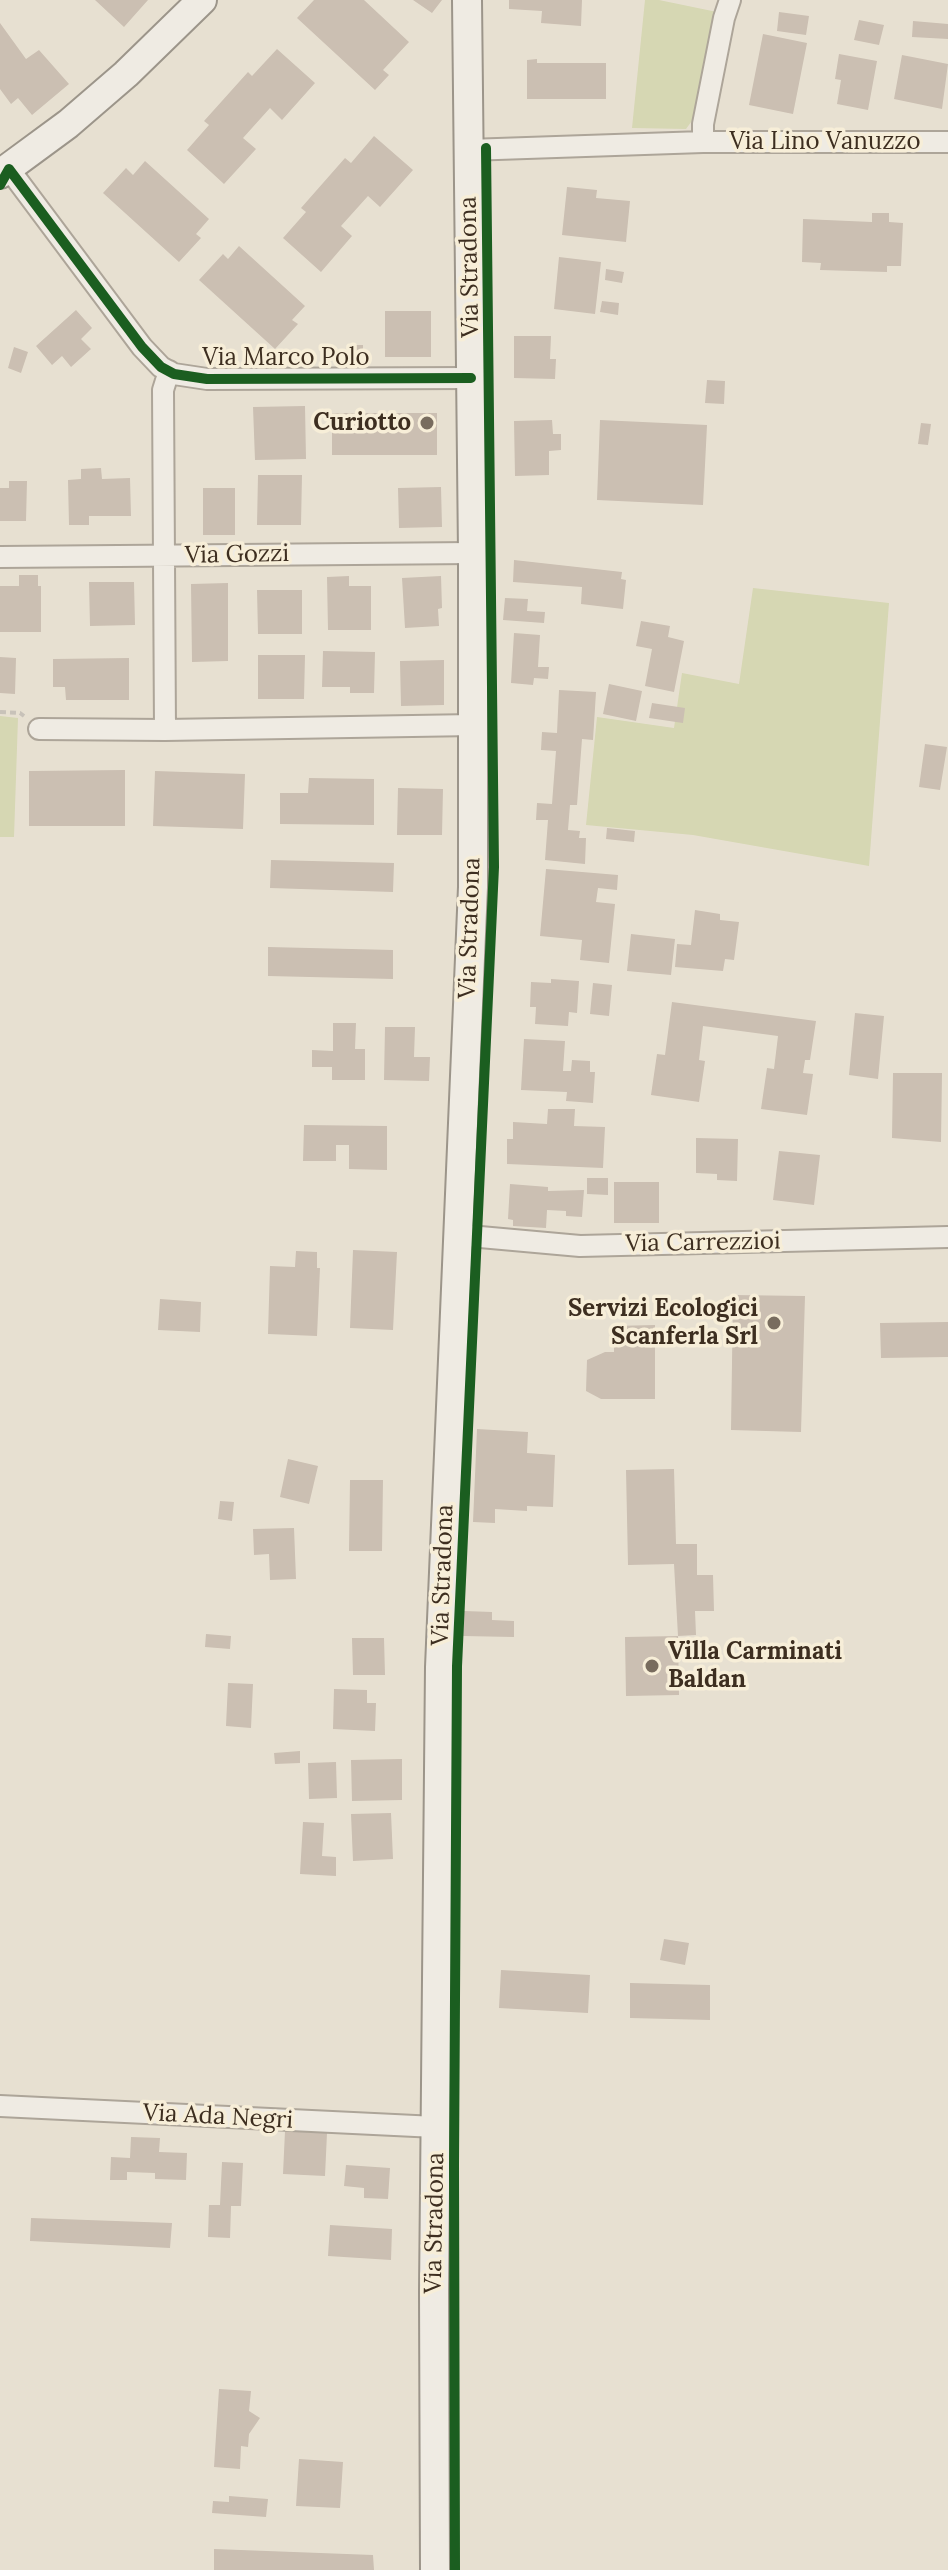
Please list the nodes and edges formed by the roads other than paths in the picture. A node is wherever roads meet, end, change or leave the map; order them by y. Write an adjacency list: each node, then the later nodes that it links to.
1 (202, 0): 7 (main road)
2 (467, 0): 6 (main road, Via Stradona)
3 (730, 0): 4 (street, Via Lino Vanuzzo)
4 (703, 142): 5 (street, Via Lino Vanuzzo); 6 (street, Via Lino Vanuzzo)
5 (948, 142)
6 (468, 150): 9 (main road, Via Stradona)
7 (3, 176): 8 (street, Via Marco Polo)
8 (169, 371): 9 (street, Via Marco Polo); 11 (street)
9 (471, 378): 10 (main road, Via Stradona)
10 (473, 553): 11 (street, Via Gozzi); 13 (main road, Via Stradona)
11 (166, 556): 12 (street, Via Gozzi); 15 (street)
12 (0, 557)
13 (474, 725): 15 (street); 16 (main road, Via Stradona)
14 (39, 729): 15 (street)
15 (165, 730)
16 (458, 1235): 17 (street, Via Carrezzioi); 19 (main road, Via Stradona)
17 (948, 1237)
18 (0, 2106): 19 (street, Via Ada Negri)
19 (436, 2127): 20 (main road, Via Stradona)
20 (435, 2570)

